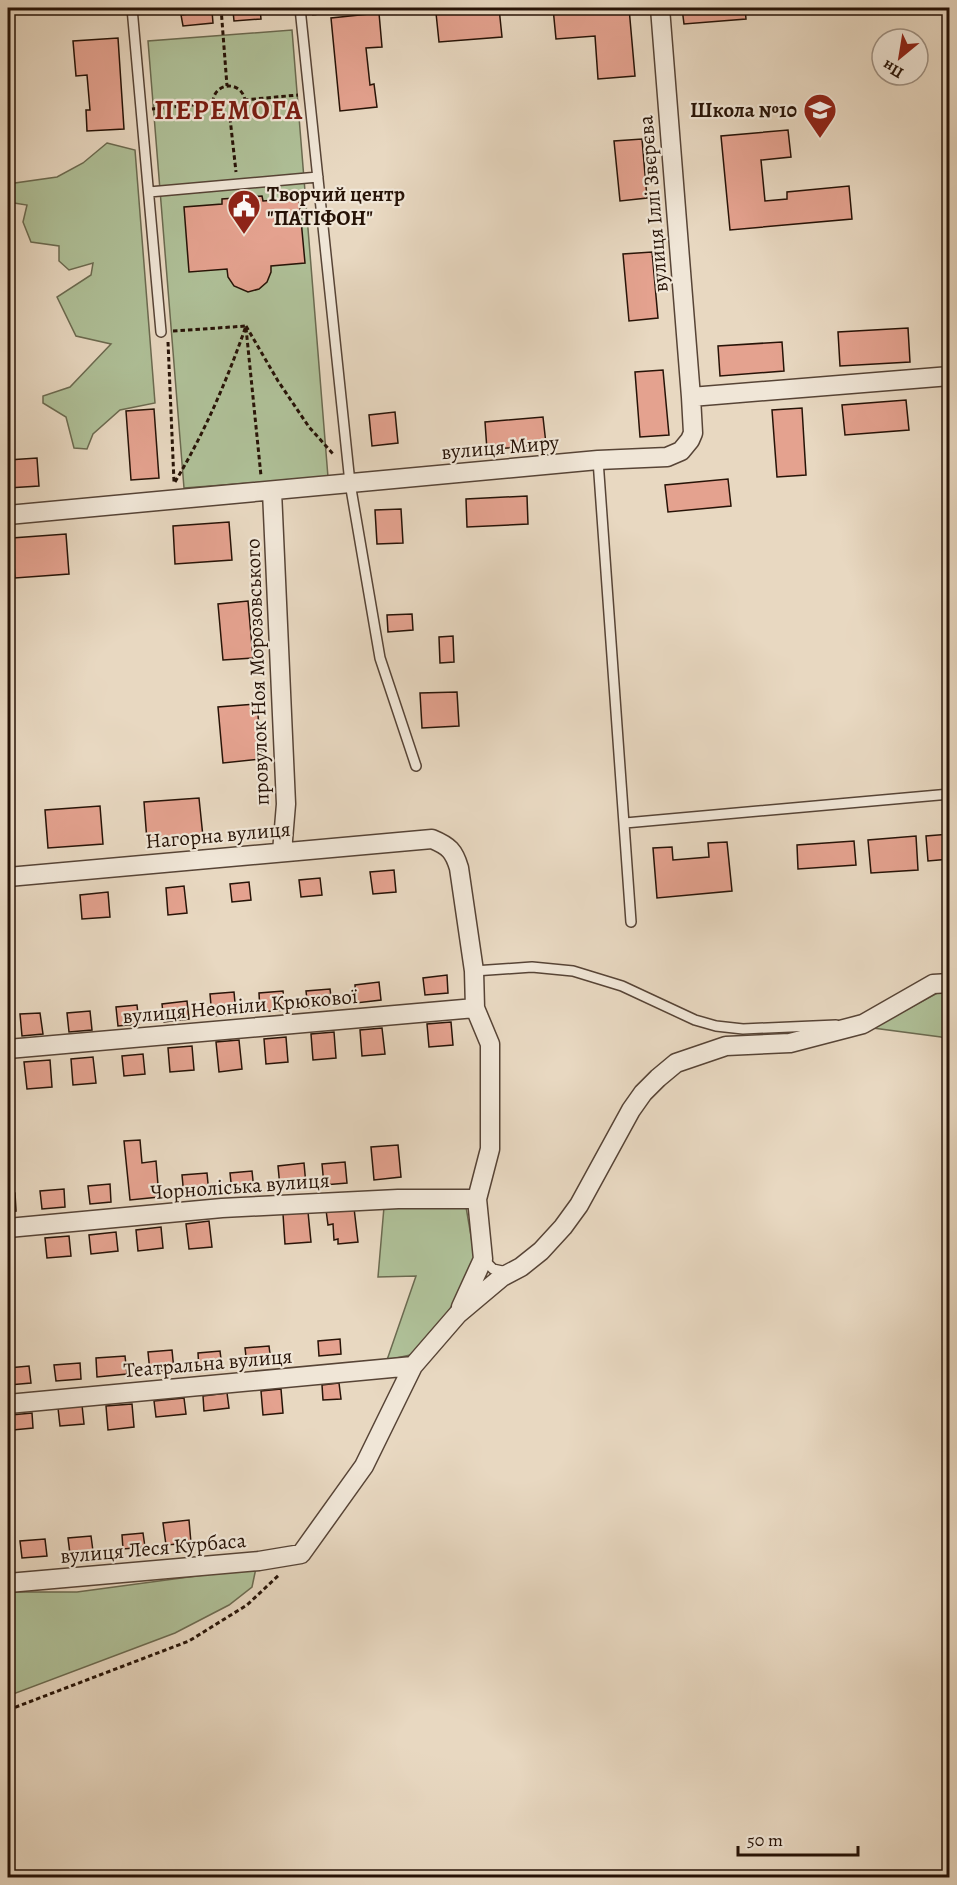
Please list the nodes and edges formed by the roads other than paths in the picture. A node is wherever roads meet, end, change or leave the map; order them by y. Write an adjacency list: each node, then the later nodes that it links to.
1 (132, 8): 5 (lane)
2 (660, 8): 8 (street, вулиця Іллі Звєрєва)
3 (300, 11): 4 (lane)
4 (318, 177): 5 (lane); 10 (lane)
5 (148, 192): 6 (lane)
6 (161, 332)
7 (950, 376): 8 (street)
8 (691, 398): 9 (street, вулиця Миру)
9 (598, 460): 10 (street, вулиця Миру); 15 (lane)
10 (350, 478): 11 (street, вулиця Миру); 13 (lane)
11 (268, 491): 12 (street, вулиця Миру); 16 (street, провулок Ноя Морозовського)
12 (8, 515)
13 (416, 766)
14 (950, 794): 15 (lane)
15 (625, 823): 18 (lane)
16 (282, 852): 17 (street, Нагорна вулиця); 19 (street, Нагорна вулиця)
17 (8, 877)
18 (631, 922)
19 (474, 971): 21 (street); 22 (lane)
20 (950, 983): 22 (street)
21 (475, 1008): 23 (street, вулиця Неоніли Крюкової); 24 (street)
22 (863, 1024): 27 (street)
23 (8, 1049)
24 (477, 1199): 25 (street, Чорноліська вулиця); 26 (street)
25 (8, 1228)
26 (483, 1259): 27 (lane); 28 (street)
27 (512, 1271): 28 (street)
28 (458, 1314): 29 (street)
29 (413, 1366): 30 (street, Театральна вулиця); 31 (street, вулиця Леся Курбаса)
30 (8, 1404)
31 (8, 1583)

